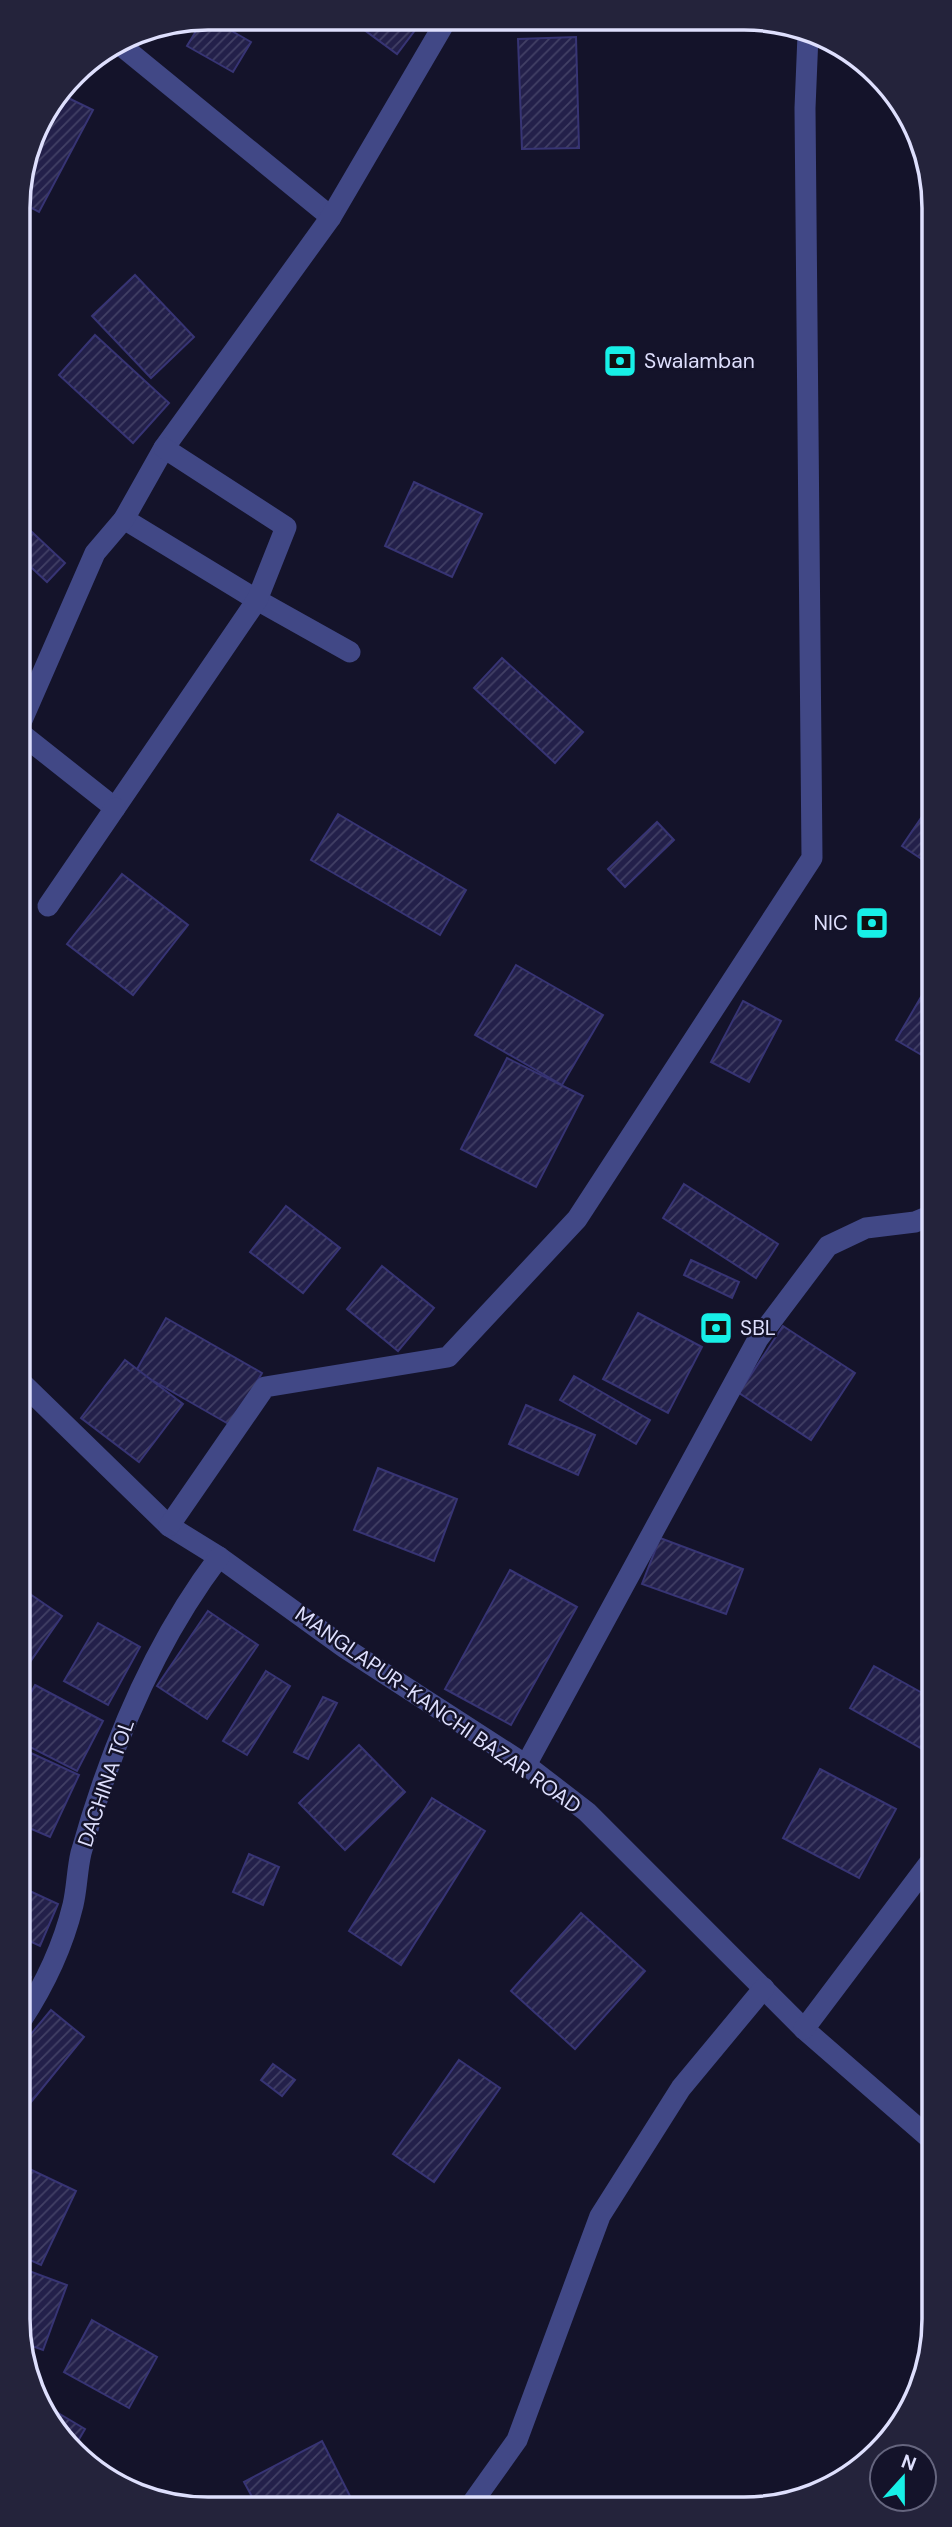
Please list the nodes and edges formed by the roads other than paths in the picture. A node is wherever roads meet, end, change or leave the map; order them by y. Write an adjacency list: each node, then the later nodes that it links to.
1 (441, 30): 4 (street)
2 (808, 42): 15 (street)
3 (127, 50): 4 (street)
4 (331, 217): 5 (street)
5 (164, 447): 6 (street); 7 (street)
6 (124, 519): 7 (street); 9 (street)
7 (257, 600): 8 (street); 11 (street)
8 (350, 652)
9 (30, 702)
10 (30, 741): 11 (street)
11 (115, 808): 12 (street)
12 (48, 906)
13 (922, 1219): 17 (street)
14 (30, 1391): 15 (street, MANGLAPUR-KANCHI BAZAR ROAD)
15 (169, 1526): 16 (street, MANGLAPUR-KANCHI BAZAR ROAD)
16 (219, 1557): 17 (street, MANGLAPUR-KANCHI BAZAR ROAD); 20 (street, DACHINA TOL)
17 (526, 1765): 19 (street, MANGLAPUR-KANCHI BAZAR ROAD)
18 (922, 1873): 21 (street)
19 (764, 1988): 21 (street, MANGLAPUR-KANCHI BAZAR ROAD); 23 (street)
20 (30, 2004)
21 (804, 2029): 22 (street, MANGLAPUR-KANCHI BAZAR ROAD)
22 (922, 2132)
23 (476, 2497)

